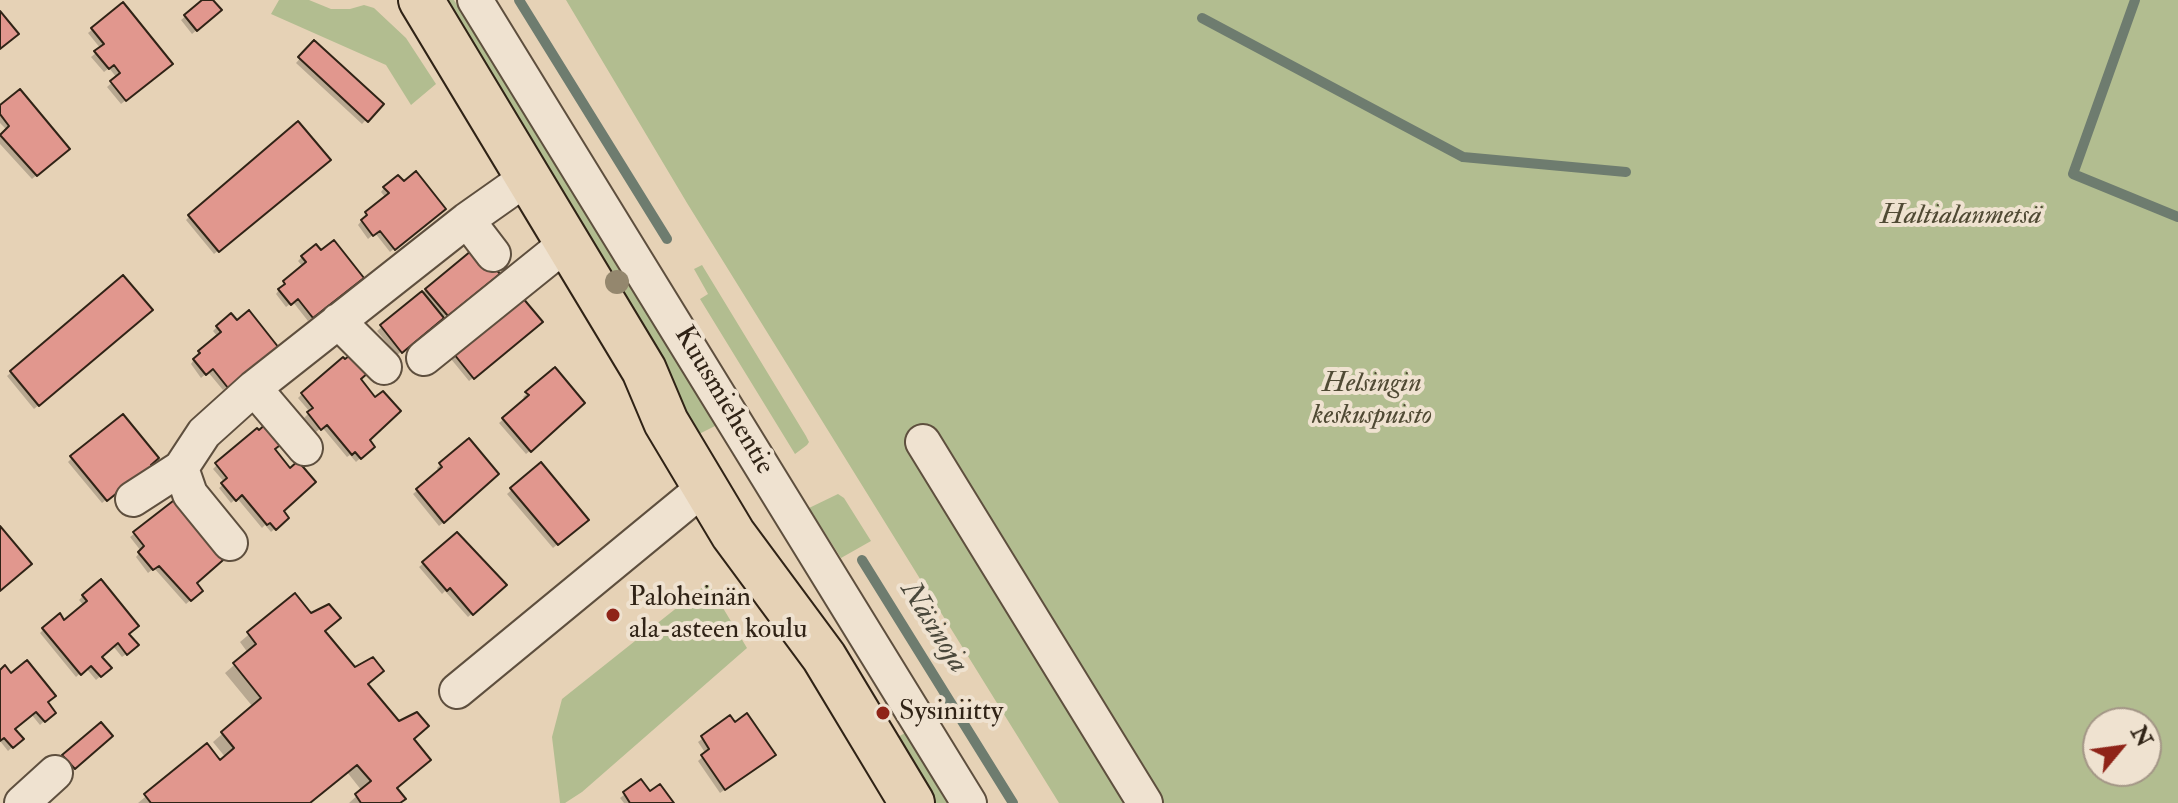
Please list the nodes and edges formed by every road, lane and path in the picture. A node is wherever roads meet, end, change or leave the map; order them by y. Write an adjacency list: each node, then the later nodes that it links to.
1 (421, 0): 3 (main road, Kuusmiehentie)
2 (475, 0): 21 (lane, Kuusmiehentie)
3 (528, 177): 4 (lane); 5 (main road, Kuusmiehentie)
4 (467, 220): 6 (lane); 7 (lane)
5 (568, 242): 8 (lane); 14 (main road, Kuusmiehentie)
6 (493, 254)
7 (338, 321): 9 (lane); 10 (lane)
8 (424, 358)
9 (384, 367)
10 (254, 388): 12 (lane); 13 (lane)
11 (923, 442): 22 (lane)
12 (305, 448)
13 (181, 468): 15 (lane); 16 (lane)
14 (706, 486): 17 (lane); 20 (main road, Kuusmiehentie)
15 (133, 499)
16 (230, 543)
17 (457, 691)
18 (55, 773): 19 (lane)
19 (22, 803)
20 (912, 803)
21 (969, 803)
22 (1145, 803)

